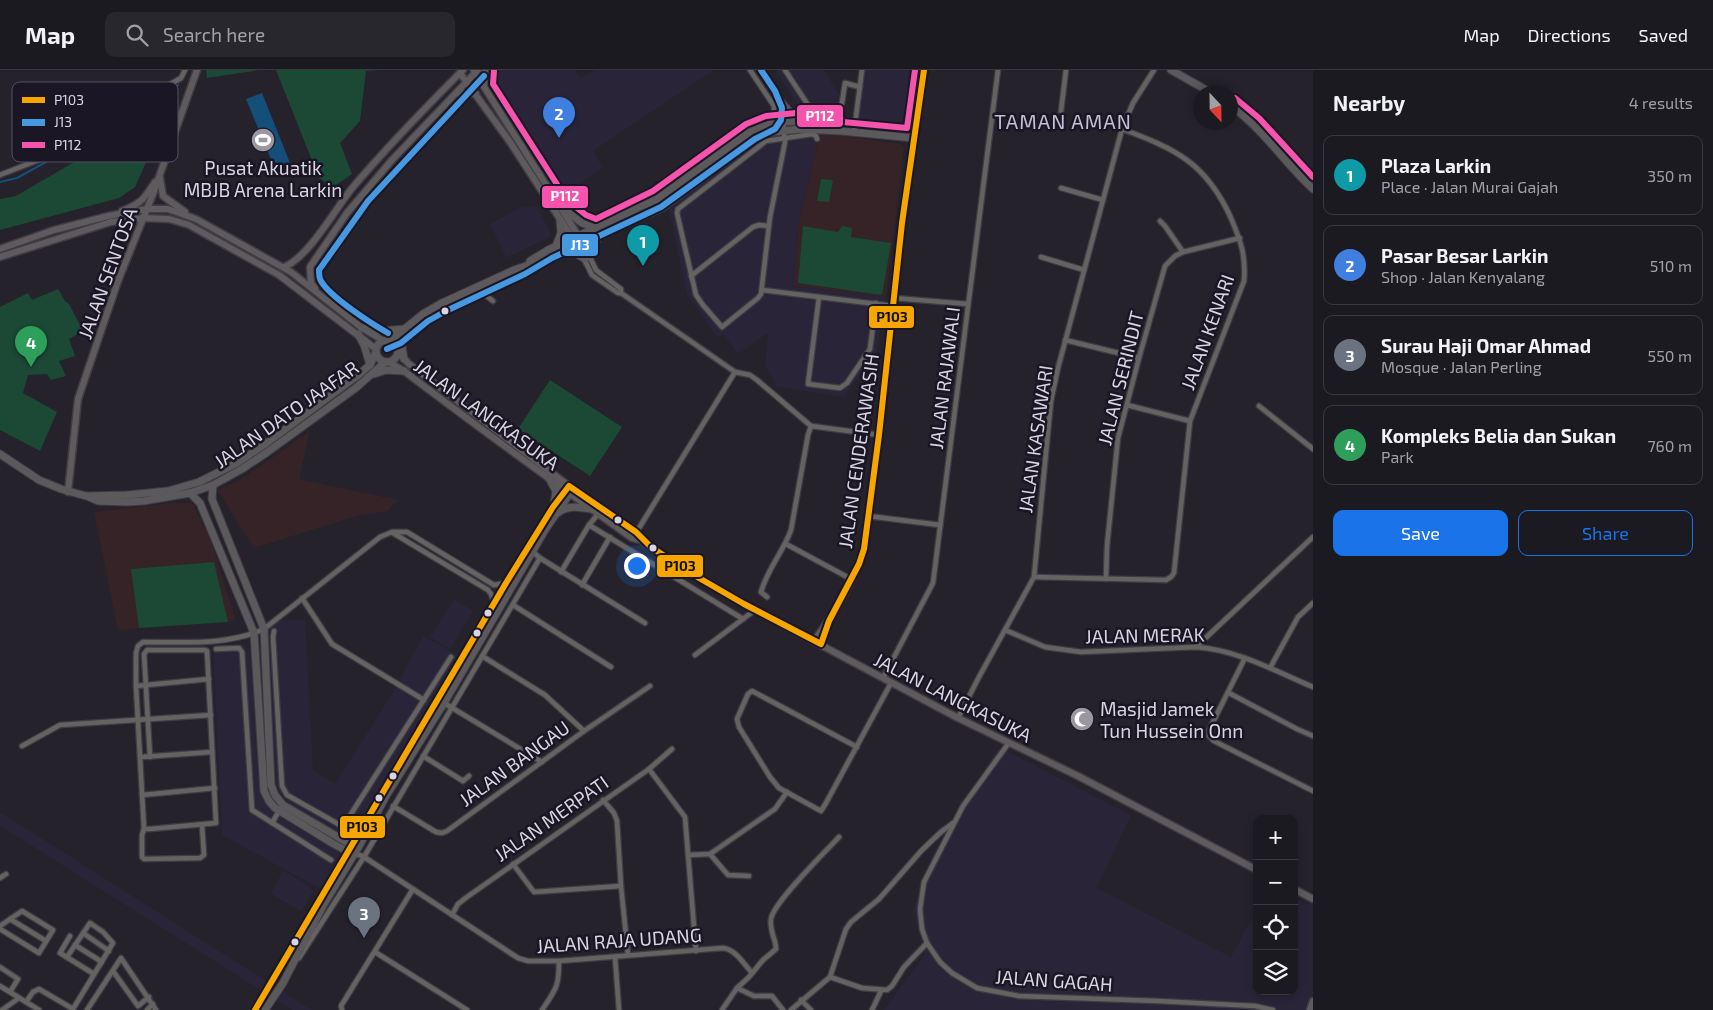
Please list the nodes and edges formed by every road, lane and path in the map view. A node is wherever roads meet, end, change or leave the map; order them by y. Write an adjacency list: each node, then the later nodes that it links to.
1 (185, 70): 17 (street)
2 (197, 70): 29 (main road, JALAN SENTOSA)
3 (485, 70): 20 (main road)
4 (750, 70): 30 (street)
5 (763, 70): 24 (street)
6 (785, 70): 21 (street)
7 (862, 70): 21 (street)
8 (924, 70): 35 (main road, JALAN CENDERAWASIH)
9 (998, 70): 78 (street, JALAN RAJAWALI)
10 (1066, 70): 27 (street)
11 (1154, 70): 32 (street, JALAN KASAWARI)
12 (1171, 70): 18 (main road)
13 (1180, 70): 19 (main road)
14 (475, 71): 16 (main road); 20 (main road)
15 (462, 72): 16 (main road); 68 (main road)
16 (467, 81): 22 (main road); 23 (main road)
17 (174, 82)
18 (1198, 85)
19 (1206, 85)
20 (484, 86): 46 (main road)
21 (860, 87): 34 (street)
22 (476, 94): 23 (main road); 52 (main road)
23 (453, 96): 73 (main road)
24 (781, 102): 28 (main road); 31 (street)
25 (1238, 106): 41 (main road)
26 (1238, 110): 43 (main road)
27 (1060, 111)
28 (805, 121): 31 (main road); 33 (main road)
29 (178, 123)
30 (768, 124): 31 (main road); 55 (main road)
31 (784, 130): 33 (main road); 36 (street); 44 (main road); 48 (street); 54 (street)
32 (1122, 130): 45 (street, JALAN KASAWARI); 58 (street, JALAN KENARI)
33 (841, 131): 34 (main road)
34 (854, 132): 35 (main road)
35 (914, 138): 75 (main road, JALAN CENDERAWASIH)
36 (817, 139)
37 (33, 162): 40 (street)
38 (164, 162): 39 (main road, JALAN SENTOSA)
39 (160, 174): 47 (main road, JALAN SENTOSA); 49 (main road); 50 (main road)
40 (0, 175)
41 (1313, 184)
42 (1061, 188): 45 (street)
43 (1313, 189)
44 (673, 200): 48 (street); 56 (main road)
45 (1103, 200): 69 (street, JALAN KASAWARI)
46 (560, 206): 55 (main road); 57 (main road)
47 (147, 209): 49 (main road); 50 (main road); 51 (main road, JALAN SENTOSA)
48 (678, 209): 70 (street)
49 (108, 216): 61 (main road)
50 (190, 216): 68 (main road)
51 (143, 218): 64 (main road); 81 (main road); 103 (main road, JALAN SENTOSA)
52 (560, 220): 57 (main road); 60 (main road)
53 (1160, 221): 63 (street)
54 (768, 226): 70 (street); 72 (street)
55 (596, 228): 57 (main road)
56 (598, 236): 59 (main road); 66 (main road)
57 (576, 237): 59 (main road); 60 (main road)
58 (1240, 238): 63 (street, JALAN SERINDIT); 95 (street, JALAN KENARI)
59 (580, 244): 62 (main road); 66 (street)
60 (556, 246): 67 (main road)
61 (0, 249)
62 (567, 249): 66 (main road); 67 (main road)
63 (1183, 252): 86 (street, JALAN SERINDIT)
64 (0, 257)
65 (1041, 257): 69 (street)
66 (587, 258): 91 (street)
67 (521, 266): 71 (main road)
68 (284, 267): 73 (main road)
69 (1084, 270): 82 (street, JALAN KASAWARI)
70 (691, 276): 72 (street)
71 (478, 286): 76 (street); 80 (main road)
72 (762, 290): 74 (street)
73 (322, 296): 81 (main road)
74 (819, 297): 77 (street); 77 (street)
75 (894, 298): 78 (street); 79 (main road, JALAN CENDERAWASIH)
76 (493, 301)
77 (876, 304): 79 (street)
78 (968, 304): 112 (street, JALAN RAJAWALI)
79 (893, 306): 97 (main road, JALAN CENDERAWASIH)
80 (406, 330): 81 (main road); 83 (main road); 85 (main road); 87 (main road)
81 (360, 331): 83 (main road); 84 (main road); 89 (main road)
82 (1065, 340): 86 (street); 121 (street, JALAN KASAWARI)
83 (386, 341): 84 (main road); 85 (main road)
84 (376, 351): 88 (main road); 89 (main road, JALAN DATO JAAFAR)
85 (398, 351): 87 (main road, JALAN LANGKASUKA); 88 (main road)
86 (1139, 358): 93 (street, JALAN SERINDIT)
87 (404, 359): 102 (main road, JALAN LANGKASUKA)
88 (387, 362): 90 (main road, JALAN LANGKASUKA); 92 (main road, JALAN DATO JAAFAR)
89 (370, 364): 105 (main road, JALAN DATO JAAFAR)
90 (404, 371): 92 (main road); 100 (main road, JALAN LANGKASUKA)
91 (735, 372): 96 (street); 114 (street)
92 (369, 377): 101 (main road, JALAN DATO JAAFAR)
93 (1127, 404): 95 (street); 123 (street, JALAN SERINDIT)
94 (1259, 406): 98 (street)
95 (1190, 421): 123 (street, JALAN KENARI)
96 (811, 426): 97 (street); 117 (street)
97 (879, 435): 109 (main road, JALAN CENDERAWASIH)
98 (1313, 448)
99 (0, 454): 103 (main road, JALAN DATO JAAFAR)
100 (549, 478): 102 (main road, JALAN LANGKASUKA); 106 (main road)
101 (213, 485): 104 (main road, JALAN DATO JAAFAR); 135 (main road)
102 (570, 490): 106 (main road); 107 (main road, JALAN LANGKASUKA); 110 (main road); 114 (main road, JALAN LANGKASUKA)
103 (68, 492): 105 (main road, JALAN DATO JAAFAR)
104 (190, 493): 105 (main road, JALAN DATO JAAFAR); 138 (main road)
105 (86, 496)
106 (553, 507): 124 (main road)
107 (591, 509): 108 (main road, JALAN LANGKASUKA); 110 (main road)
108 (598, 514): 111 (street); 114 (main road, JALAN LANGKASUKA)
109 (868, 516): 112 (street); 122 (main road, JALAN CENDERAWASIH)
110 (554, 517): 118 (main road)
111 (589, 525): 115 (street); 120 (street)
112 (940, 526): 152 (street, JALAN RAJAWALI)
113 (392, 532): 124 (street); 127 (street); 128 (street)
114 (634, 535): 131 (main road, JALAN LANGKASUKA)
115 (610, 537): 125 (street); 132 (street)
116 (1313, 537): 139 (street)
117 (786, 544): 122 (street); 126 (street)
118 (532, 552): 119 (street); 145 (main road)
119 (540, 558): 120 (street); 130 (street)
120 (561, 572): 125 (street)
121 (1034, 577): 123 (street); 136 (street, JALAN KASAWARI)
122 (851, 579): 133 (main road, JALAN CENDERAWASIH)
123 (1106, 579)
124 (506, 582): 128 (main road)
125 (582, 585): 134 (street)
126 (767, 597)
127 (302, 598): 135 (street); 160 (street)
128 (495, 603): 145 (main road)
129 (1313, 603): 151 (street)
130 (513, 605): 147 (street); 150 (street)
131 (755, 610): 132 (street); 140 (main road, JALAN LANGKASUKA)
132 (743, 620): 146 (street)
133 (829, 620): 140 (main road, JALAN CENDERAWASIH); 141 (main road, JALAN CENDERAWASIH)
134 (645, 623)
135 (264, 629): 138 (street); 161 (main road)
136 (1005, 630): 142 (street, JALAN MERAK); 168 (street, JALAN KASAWARI)
137 (274, 631): 162 (street)
138 (254, 633): 156 (street); 166 (main road)
139 (1206, 638): 142 (street); 143 (street)
140 (814, 641): 141 (main road, JALAN LANGKASUKA)
141 (821, 644): 152 (main road, JALAN LANGKASUKA)
142 (1196, 647): 143 (street, JALAN MERAK)
143 (1208, 648): 149 (street, JALAN MERAK)
144 (216, 649): 165 (street)
145 (470, 651): 163 (main road); 197 (main road)
146 (695, 655)
147 (482, 656): 164 (street); 171 (street)
148 (451, 657): 160 (street)
149 (1244, 658): 151 (street, JALAN MERAK); 159 (street)
150 (611, 667)
151 (1270, 668): 158 (street, JALAN MERAK)
152 (882, 678): 154 (main road, JALAN LANGKASUKA)
153 (209, 679): 155 (street); 155 (street); 167 (street)
154 (891, 683): 168 (main road, JALAN LANGKASUKA); 175 (street)
155 (145, 685): 156 (street); 169 (street)
156 (136, 686): 170 (street)
157 (650, 686): 171 (street, JALAN BANGAU)
158 (1313, 687)
159 (1229, 693): 172 (street); 185 (street)
160 (424, 700): 188 (street)
161 (267, 703): 162 (street); 191 (main road)
162 (278, 703): 188 (street)
163 (444, 703): 164 (street); 197 (main road)
164 (452, 706): 178 (street); 181 (street)
165 (246, 707): 166 (street); 192 (street)
166 (259, 707): 191 (main road)
167 (211, 715): 169 (street); 177 (street)
168 (958, 718): 173 (main road, JALAN LANGKASUKA)
169 (148, 720): 170 (street); 179 (street)
170 (138, 721): 174 (street); 180 (street)
171 (584, 731): 181 (street, JALAN BANGAU)
172 (1313, 736)
173 (1008, 744): 193 (street, JALAN GAGAH); 202 (main road, JALAN LANGKASUKA)
174 (22, 746)
175 (856, 747): 186 (street); 186 (street)
176 (672, 749): 182 (street, JALAN MERPATI)
177 (212, 752): 179 (street); 184 (street)
178 (423, 756): 183 (street); 190 (street)
179 (150, 757): 180 (street)
180 (141, 758): 187 (street)
181 (542, 762): 190 (street, JALAN BANGAU)
182 (649, 769): 189 (street, JALAN MERPATI); 199 (street)
183 (469, 776)
184 (215, 788): 187 (street); 194 (street)
185 (1313, 791)
186 (787, 792): 198 (street)
187 (142, 795): 195 (street)
188 (291, 797): 191 (street)
189 (603, 800): 201 (street, JALAN MERPATI); 206 (street)
190 (393, 806): 197 (street)
191 (283, 808): 192 (street); 197 (main road)
192 (272, 823): 200 (street)
193 (954, 823): 216 (street, JALAN GAGAH); 230 (street)
194 (202, 825): 195 (street); 195 (street)
195 (144, 828)
196 (839, 837): 228 (street)
197 (356, 852): 207 (street, JALAN RAJA UDANG); 247 (main road); 248 (main road)
198 (710, 854): 199 (street); 204 (street)
199 (688, 855): 219 (street)
200 (331, 860)
201 (512, 864): 206 (street); 210 (street, JALAN MERPATI)
202 (1253, 868)
203 (6, 874): 205 (street)
204 (749, 876)
205 (0, 878)
206 (621, 886): 221 (street)
207 (413, 889): 210 (street, JALAN RAJA UDANG); 220 (street)
208 (1298, 891): 209 (main road)
209 (1313, 899)
210 (452, 915): 224 (street, JALAN RAJA UDANG)
211 (10, 919): 212 (street); 215 (street); 215 (street)
212 (0, 928): 215 (street)
213 (83, 934): 217 (street); 218 (street); 218 (street)
214 (70, 936): 223 (street)
215 (46, 941)
216 (927, 943): 233 (street); 257 (street, JALAN GAGAH)
217 (76, 945): 223 (street); 225 (street)
218 (109, 951): 225 (street)
219 (696, 951): 221 (street, JALAN RAJA UDANG); 228 (street, JALAN RAJA UDANG)
220 (375, 952): 241 (street); 249 (street)
221 (628, 955): 222 (street, JALAN RAJA UDANG)
222 (615, 956): 224 (street, JALAN RAJA UDANG); 251 (street)
223 (68, 958): 229 (street)
224 (559, 961): 250 (street)
225 (102, 962): 229 (street)
226 (0, 967): 234 (street)
227 (113, 971): 236 (street); 236 (street); 244 (street)
228 (752, 973): 232 (street)
229 (94, 974): 239 (street)
230 (830, 977): 233 (street); 237 (street)
231 (0, 986): 234 (street)
232 (737, 988): 252 (street); 253 (street)
233 (881, 991): 256 (street)
234 (10, 992): 235 (street)
235 (19, 998): 239 (street); 242 (street)
236 (149, 998): 240 (street)
237 (801, 1000): 254 (street); 255 (street)
238 (1313, 1001): 258 (main road)
239 (26, 1002): 243 (street)
240 (153, 1004): 245 (street); 246 (street)
241 (342, 1008)
242 (2, 1010)
243 (39, 1010)
244 (87, 1010)
245 (148, 1010)
246 (156, 1010)
247 (255, 1010)
248 (265, 1010)
249 (467, 1010)
250 (542, 1010)
251 (620, 1010)
252 (722, 1010)
253 (783, 1010)
254 (791, 1010)
255 (811, 1010)
256 (872, 1010)
257 (1273, 1010)
258 (1310, 1010)

